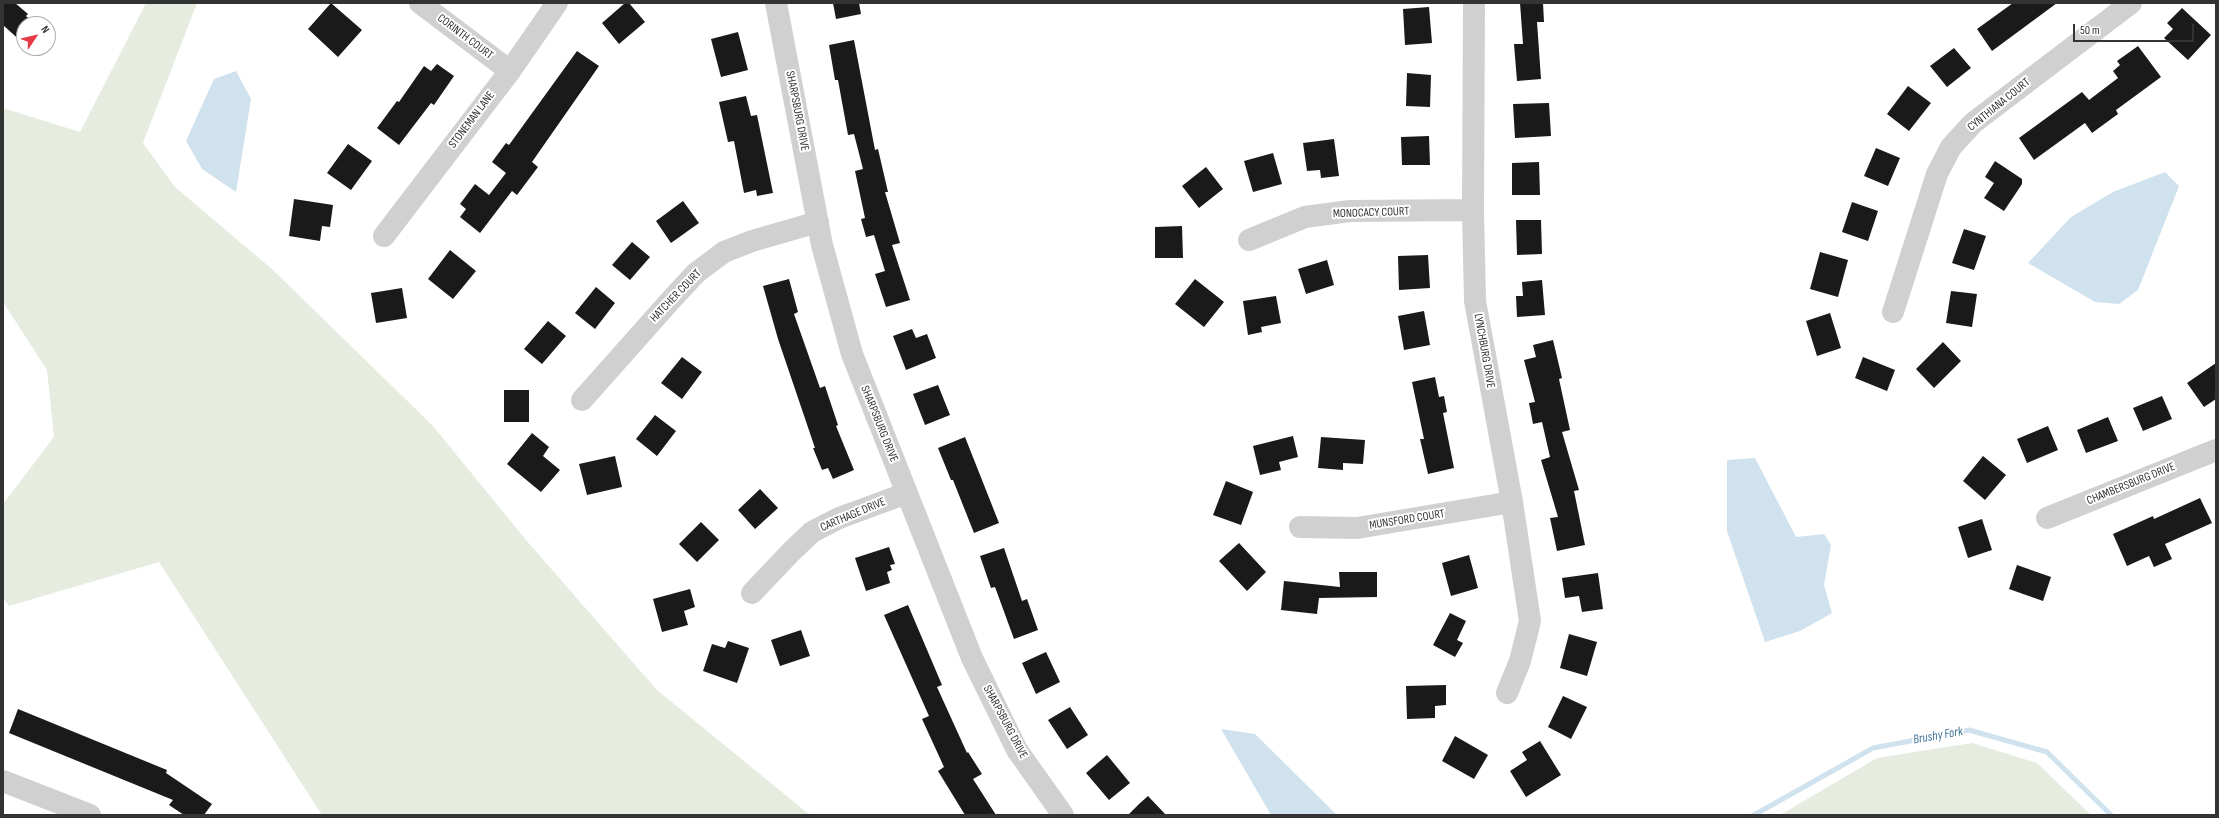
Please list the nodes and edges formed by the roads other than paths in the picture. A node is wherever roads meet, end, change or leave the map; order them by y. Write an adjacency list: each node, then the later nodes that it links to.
1 (420, 3): 6 (street, CORINTH COURT)
2 (557, 3): 6 (street, STONEMAN LANE)
3 (776, 3): 8 (street, SHARPSBURG DRIVE)
4 (1474, 3): 7 (street, LYNCHBURG DRIVE)
5 (2131, 3): 11 (street, CYNTHIANA COURT)
6 (510, 71): 9 (street, STONEMAN LANE)
7 (1472, 210): 10 (street, MONOCACY COURT); 15 (street, LYNCHBURG DRIVE)
8 (818, 222): 12 (street, HATCHER COURT); 14 (street, SHARPSBURG DRIVE)
9 (384, 236)
10 (1249, 240)
11 (1893, 312)
12 (582, 400)
13 (2216, 450): 16 (street, CHAMBERSBURG DRIVE)
14 (907, 493): 18 (street, CARTHAGE DRIVE); 22 (street, SHARPSBURG DRIVE)
15 (1512, 502): 17 (street, MUNSFORD COURT); 19 (street, LYNCHBURG DRIVE)
16 (2047, 518)
17 (1300, 527)
18 (752, 593)
19 (1507, 693)
20 (3, 781): 21 (street)
21 (90, 815)
22 (1063, 815)

